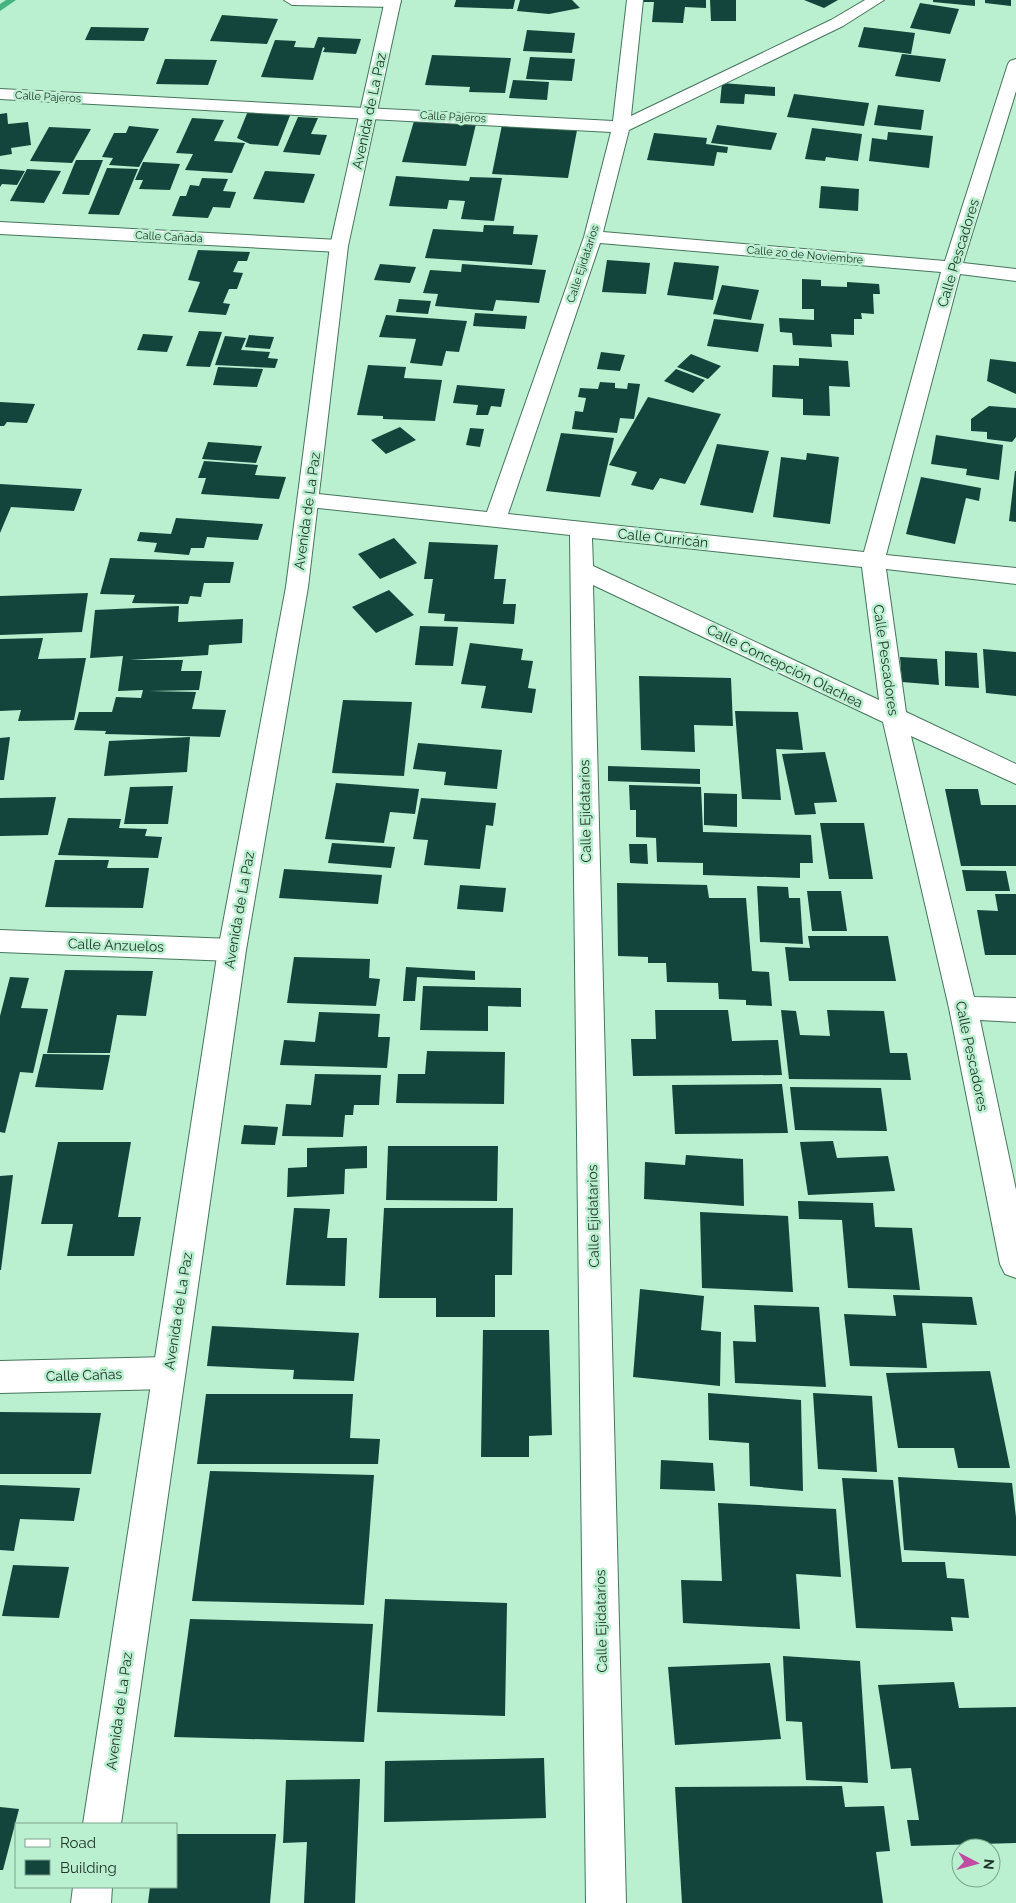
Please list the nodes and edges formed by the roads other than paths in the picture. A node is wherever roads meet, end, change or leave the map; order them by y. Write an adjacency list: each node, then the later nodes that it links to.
1 (292, 0): 4 (street)
2 (635, 0): 8 (street, Calle Ejidatarios)
3 (876, 0): 8 (street, Calle Pajeros)
4 (393, 1): 7 (street, Avenida de La Paz)
5 (1016, 64): 12 (street, Calle Pescadores)
6 (0, 94): 7 (street, Calle Pajeros)
7 (370, 112): 8 (street, Calle Pajeros); 11 (street, Avenida de La Paz)
8 (621, 128): 10 (street, Calle Ejidatarios)
9 (0, 228): 11 (street, Calle Cañada)
10 (593, 238): 12 (street, Calle 20 de Noviembre); 15 (street, Calle Ejidatarios)
11 (339, 246): 14 (street, Avenida de La Paz)
12 (952, 267): 13 (street, Calle 20 de Noviembre); 17 (street, Calle Pescadores)
13 (1016, 275)
14 (309, 500): 15 (street, Calle Curricán); 23 (street, Avenida de La Paz)
15 (495, 520): 16 (street, Calle Curricán)
16 (581, 529): 17 (street, Calle Curricán); 18 (street, Calle Ejidatarios)
17 (873, 560): 19 (street, Calle Curricán); 20 (street, Calle Pescadores)
18 (582, 570): 20 (street, Calle Concepción Olachea); 32 (street, Calle Ejidatarios)
19 (1016, 576)
20 (894, 718): 21 (street, Calle Concepción Olachea); 24 (street, Calle Pescadores)
21 (1016, 776)
22 (0, 941): 23 (street, Calle Anzuelos)
23 (232, 950): 27 (street, Avenida de La Paz)
24 (963, 1008): 25 (street); 26 (street, Calle Pescadores)
25 (1016, 1010)
26 (1016, 1264)
27 (168, 1372): 28 (street, Calle Cañas); 29 (street, Avenida de La Paz)
28 (0, 1377)
29 (102, 1823)
30 (93, 1888): 31 (street)
31 (91, 1903)
32 (606, 1903)

